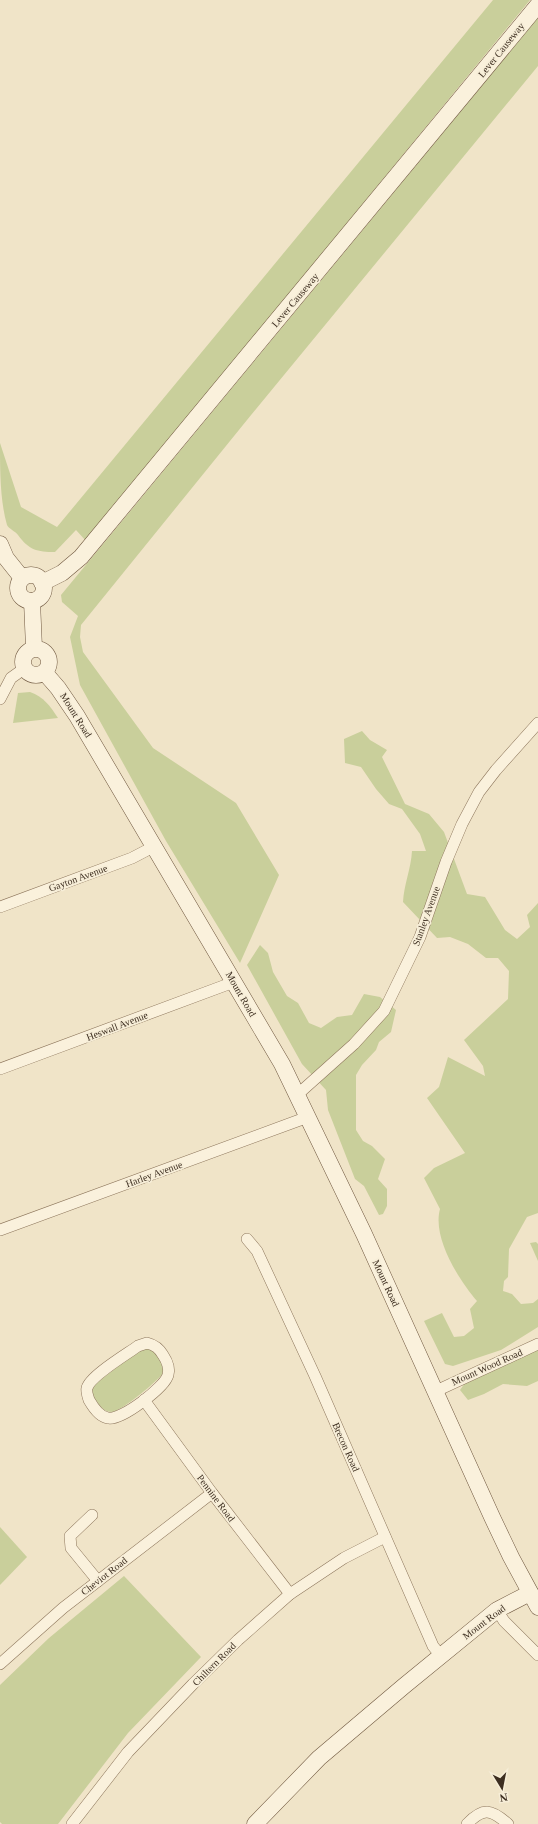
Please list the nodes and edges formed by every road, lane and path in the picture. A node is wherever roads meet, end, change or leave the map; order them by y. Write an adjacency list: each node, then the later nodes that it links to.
1 (538, 5): 4 (main road, Lever Causeway)
2 (0, 544): 3 (main road)
3 (22, 578): 4 (main road); 5 (main road)
4 (42, 583): 5 (main road)
5 (32, 601): 6 (main road)
6 (34, 648): 7 (main road); 8 (main road)
7 (25, 668): 8 (main road); 9 (street)
8 (45, 672): 11 (main road, Mount Road)
9 (0, 699)
10 (538, 723): 15 (street, Stanley Avenue)
11 (155, 846): 12 (street, Gayton Avenue); 13 (main road, Mount Road)
12 (0, 907)
13 (234, 982): 14 (street, Heswall Avenue); 15 (main road, Mount Road)
14 (0, 1070)
15 (297, 1095): 16 (main road, Mount Road)
16 (308, 1117): 17 (street, Harley Avenue); 20 (main road, Mount Road)
17 (0, 1230)
18 (247, 1239): 24 (street, Brecon Road)
19 (538, 1344): 20 (street, Mount Wood Road)
20 (436, 1391): 27 (main road, Mount Road)
21 (144, 1400): 21 (street); 22 (street, Pennine Road)
22 (212, 1493): 25 (street, Cheviot Road); 26 (street, Pennine Road)
23 (92, 1515): 25 (street)
24 (385, 1537): 26 (street, Chiltern Road); 30 (street, Brecon Road)
25 (98, 1581): 31 (street, Cheviot Road)
26 (290, 1594): 32 (street, Chiltern Road)
27 (534, 1600): 28 (main road, Mount Road)
28 (497, 1610): 29 (street); 30 (main road, Mount Road)
29 (538, 1655)
30 (441, 1656): 33 (main road, Mount Road)
31 (0, 1664)
32 (72, 1824)
33 (255, 1824)
34 (466, 1824): 35 (street)
35 (508, 1824)

